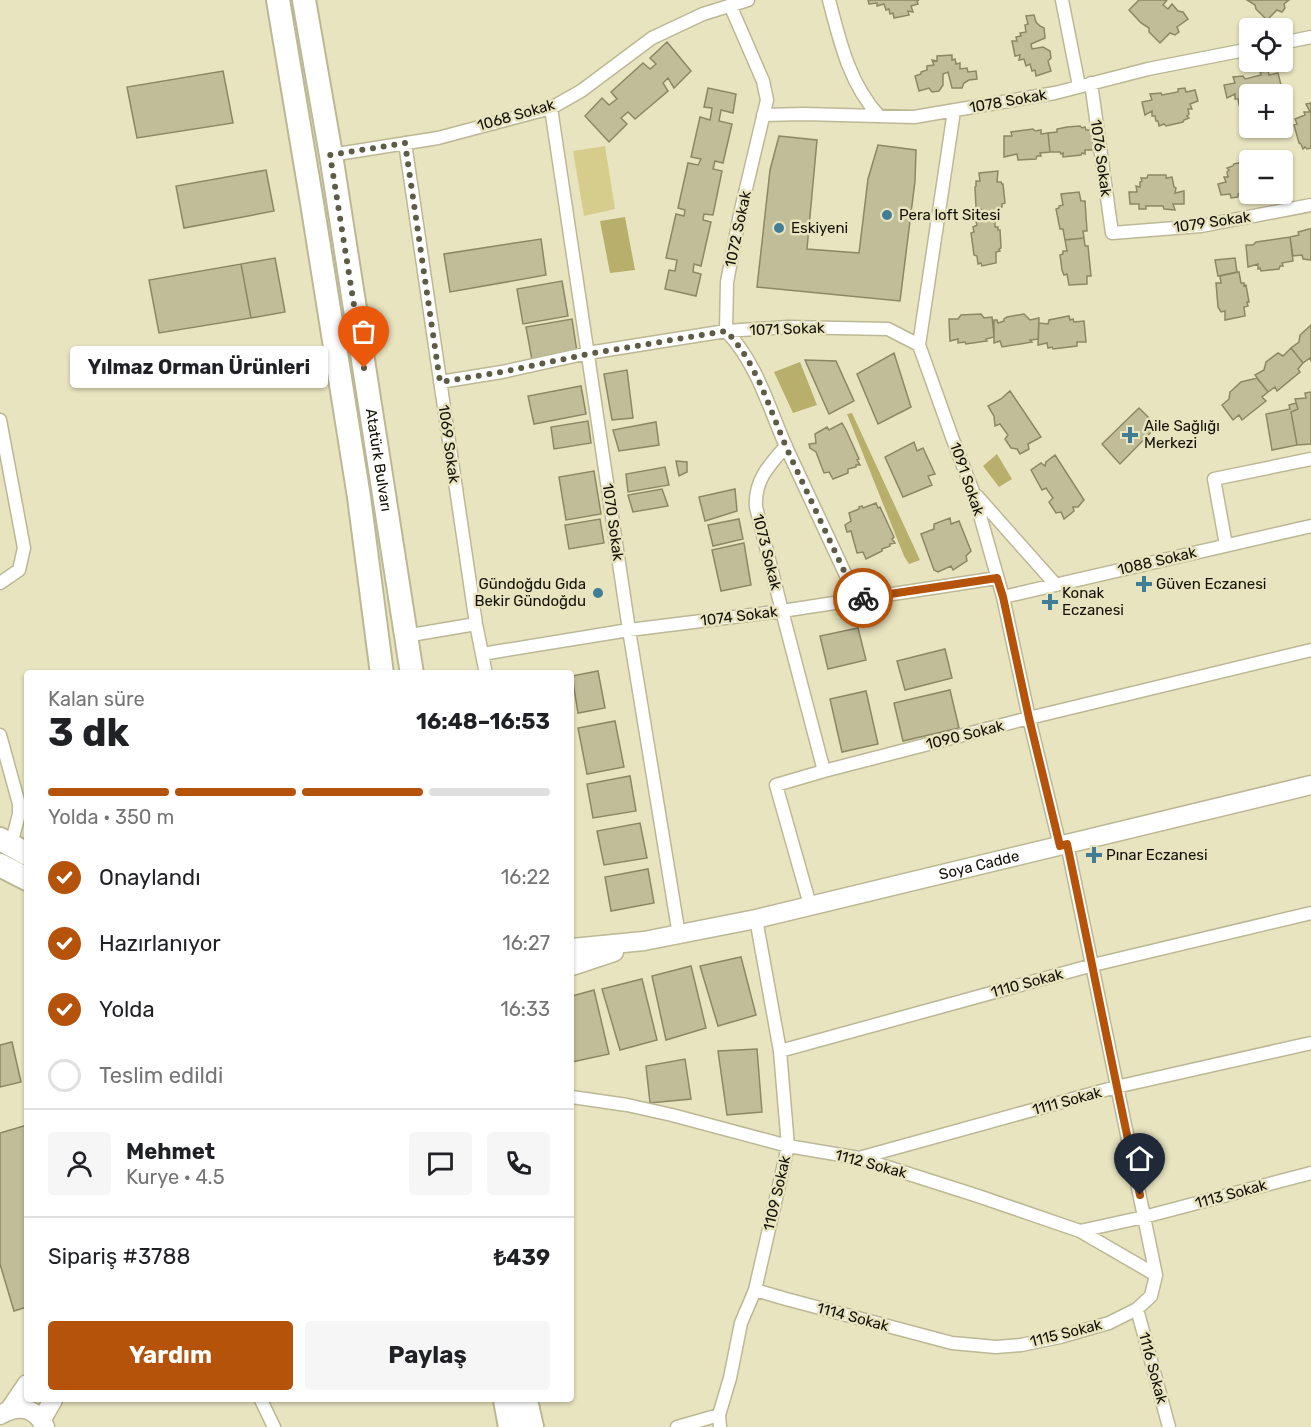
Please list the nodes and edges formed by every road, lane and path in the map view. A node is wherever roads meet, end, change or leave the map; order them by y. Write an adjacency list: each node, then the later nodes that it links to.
1 (278, 0): 40 (highway, Atatürk Bulvarı)
2 (304, 0): 16 (highway, Atatürk Bulvarı)
3 (748, 0): 6 (street, 1068 Sokak)
4 (829, 0): 14 (street)
5 (1062, 0): 10 (street, 1076 Sokak)
6 (730, 5): 11 (street, 1068 Sokak); 13 (street, 1072 Sokak)
7 (1311, 37): 8 (street)
8 (1293, 41)
9 (1239, 51): 10 (street, 1078 Sokak)
10 (1085, 84): 12 (street, 1078 Sokak); 18 (street, 1076 Sokak)
11 (551, 108): 15 (street, 1068 Sokak); 21 (street, 1070 Sokak)
12 (954, 111): 14 (street, 1078 Sokak); 20 (street, 1091 Sokak)
13 (763, 115): 14 (street, 1078 Sokak); 19 (street, 1072 Sokak)
14 (879, 116)
15 (405, 143): 16 (street, 1068 Sokak); 22 (street, 1069 Sokak)
16 (330, 155): 37 (highway, Atatürk Bulvarı)
17 (1311, 205): 18 (street, 1079 Sokak)
18 (1112, 233)
19 (726, 331): 20 (street, 1071 Sokak); 21 (street, 1071 Sokak); 24 (street)
20 (919, 345): 26 (street, 1091 Sokak)
21 (588, 354): 22 (street, 1071 Sokak); 36 (street, 1070 Sokak)
22 (440, 382): 35 (street, 1069 Sokak)
23 (0, 420): 30 (street)
24 (786, 446): 33 (street); 34 (street, 1073 Sokak)
25 (1311, 459): 28 (street)
26 (974, 494): 29 (street, 1091 Sokak); 31 (street)
27 (1311, 526): 28 (street, 1088 Sokak)
28 (1226, 545): 31 (street, 1088 Sokak)
29 (997, 578): 32 (street, 1091 Sokak); 33 (street, 1074 Sokak)
30 (0, 583)
31 (1056, 585): 32 (street, 1088 Sokak)
32 (1003, 597): 43 (street, 1091 Sokak)
33 (857, 599): 34 (street, 1074 Sokak)
34 (782, 611): 36 (street, 1074 Sokak); 45 (street, 1073 Sokak)
35 (476, 624): 37 (street); 39 (street, 1069 Sokak)
36 (629, 630): 39 (street, 1074 Sokak); 53 (street, 1070 Sokak)
37 (405, 636): 41 (highway, Atatürk Bulvarı)
38 (1311, 650): 43 (street, 1090 Sokak)
39 (482, 654): 42 (street, 1069 Sokak)
40 (381, 670)
41 (411, 670)
42 (485, 670)
43 (1029, 718): 45 (street, 1090 Sokak); 47 (street, 1091 Sokak)
44 (0, 735): 48 (street)
45 (824, 771): 50 (street, 1090 Sokak)
46 (1311, 785): 47 (main road, Soya Cadde)
47 (1063, 845): 50 (main road, Soya Cadde); 57 (street, 1091 Sokak)
48 (9, 851): 49 (highway)
49 (24, 874)
50 (810, 905): 52 (main road, Soya Cadde)
51 (1311, 913): 57 (street, 1110 Sokak)
52 (756, 919): 53 (main road, Soya Cadde); 59 (street, 1109 Sokak)
53 (679, 935): 54 (main road, Soya Cadde)
54 (644, 941): 55 (main road, Soya Cadde); 56 (main road, Soya Cadde)
55 (574, 948)
56 (574, 965)
57 (1093, 965): 59 (street, 1110 Sokak); 60 (street, 1091 Sokak)
58 (1311, 1043): 60 (street, 1111 Sokak)
59 (780, 1051): 62 (street, 1109 Sokak)
60 (1116, 1088): 63 (street, 1111 Sokak); 65 (street, 1091 Sokak)
61 (574, 1097): 62 (street, 1112 Sokak)
62 (788, 1146): 63 (street, 1112 Sokak); 68 (street, 1109 Sokak)
63 (860, 1158): 66 (street, 1112 Sokak)
64 (1311, 1173): 65 (street, 1113 Sokak)
65 (1144, 1216): 66 (street, 1113 Sokak); 67 (street, 1091 Sokak)
66 (1080, 1231): 67 (street, 1112 Sokak)
67 (1156, 1275): 69 (street, 1115 Sokak)
68 (755, 1290): 70 (street, 1114 Sokak); 77 (street, 1109 Sokak)
69 (1137, 1309): 70 (street, 1115 Sokak); 83 (street, 1116 Sokak)
70 (952, 1343)
71 (24, 1388): 76 (main road)
72 (52, 1402): 78 (main road)
73 (262, 1402): 79 (street)
74 (505, 1402): 80 (highway)
75 (526, 1402): 81 (highway)
76 (5, 1412): 78 (main road)
77 (719, 1421): 82 (street)
78 (44, 1423)
79 (274, 1427)
80 (510, 1427)
81 (532, 1427)
82 (677, 1427)
83 (1169, 1427)

